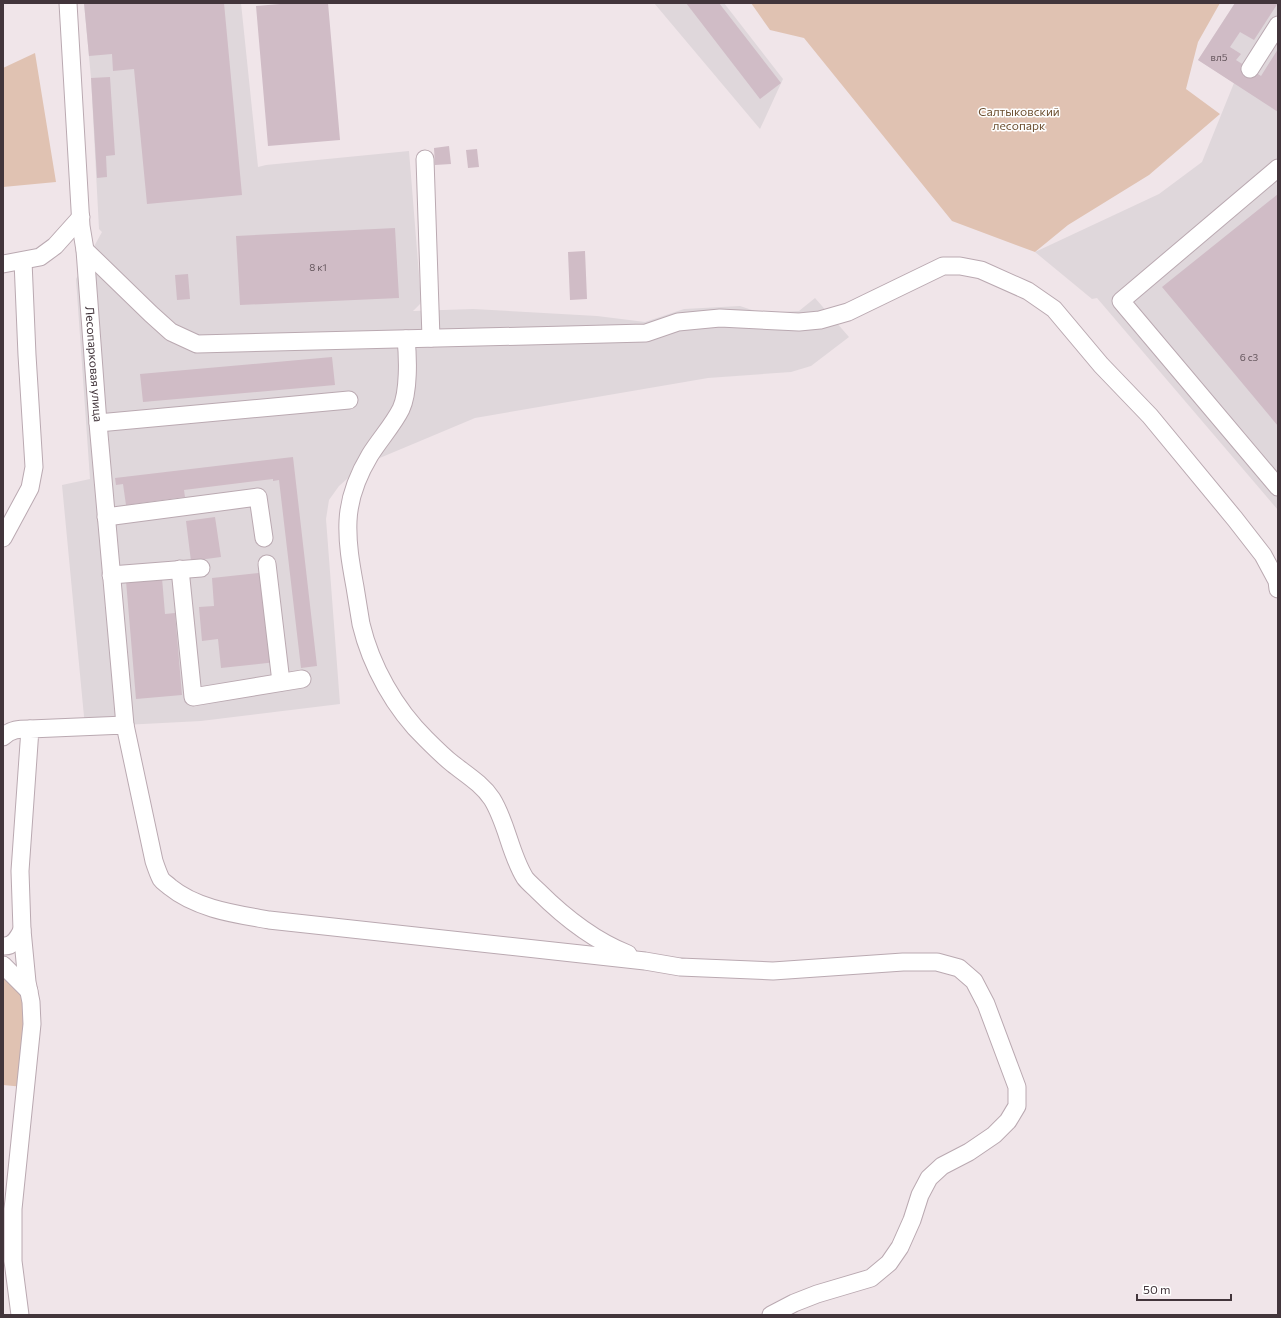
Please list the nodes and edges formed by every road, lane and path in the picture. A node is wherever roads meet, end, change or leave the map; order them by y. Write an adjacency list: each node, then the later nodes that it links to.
1 (68, 3): 6 (street, Лесопарковая улица)
2 (1278, 25): 3 (street)
3 (1250, 69)
4 (425, 159): 10 (street)
5 (1278, 168): 14 (street)
6 (81, 217): 7 (street, Лесопарковая улица); 8 (street)
7 (85, 250): 11 (street); 13 (street, Лесопарковая улица)
8 (24, 261): 9 (street); 16 (street)
9 (3, 264)
10 (431, 338): 11 (street); 22 (street)
11 (406, 339): 30 (street)
12 (349, 400): 13 (street)
13 (98, 423): 15 (street, Лесопарковая улица)
14 (1278, 487)
15 (106, 517): 17 (street); 21 (street, Лесопарковая улица)
16 (3, 538)
17 (264, 538)
18 (267, 564): 24 (street)
19 (201, 568): 20 (street)
20 (180, 569): 21 (street); 24 (street)
21 (111, 575): 25 (street, Лесопарковая улица)
22 (1278, 589)
23 (302, 679): 24 (street)
24 (281, 682)
25 (125, 725): 26 (street); 30 (street, Лесопарковая улица)
26 (30, 729): 27 (street); 28 (street)
27 (3, 737)
28 (22, 930): 29 (street); 32 (street)
29 (3, 946)
30 (645, 961): 34 (street)
31 (3, 965): 32 (street)
32 (29, 991): 33 (street)
33 (20, 1315)
34 (771, 1315)

